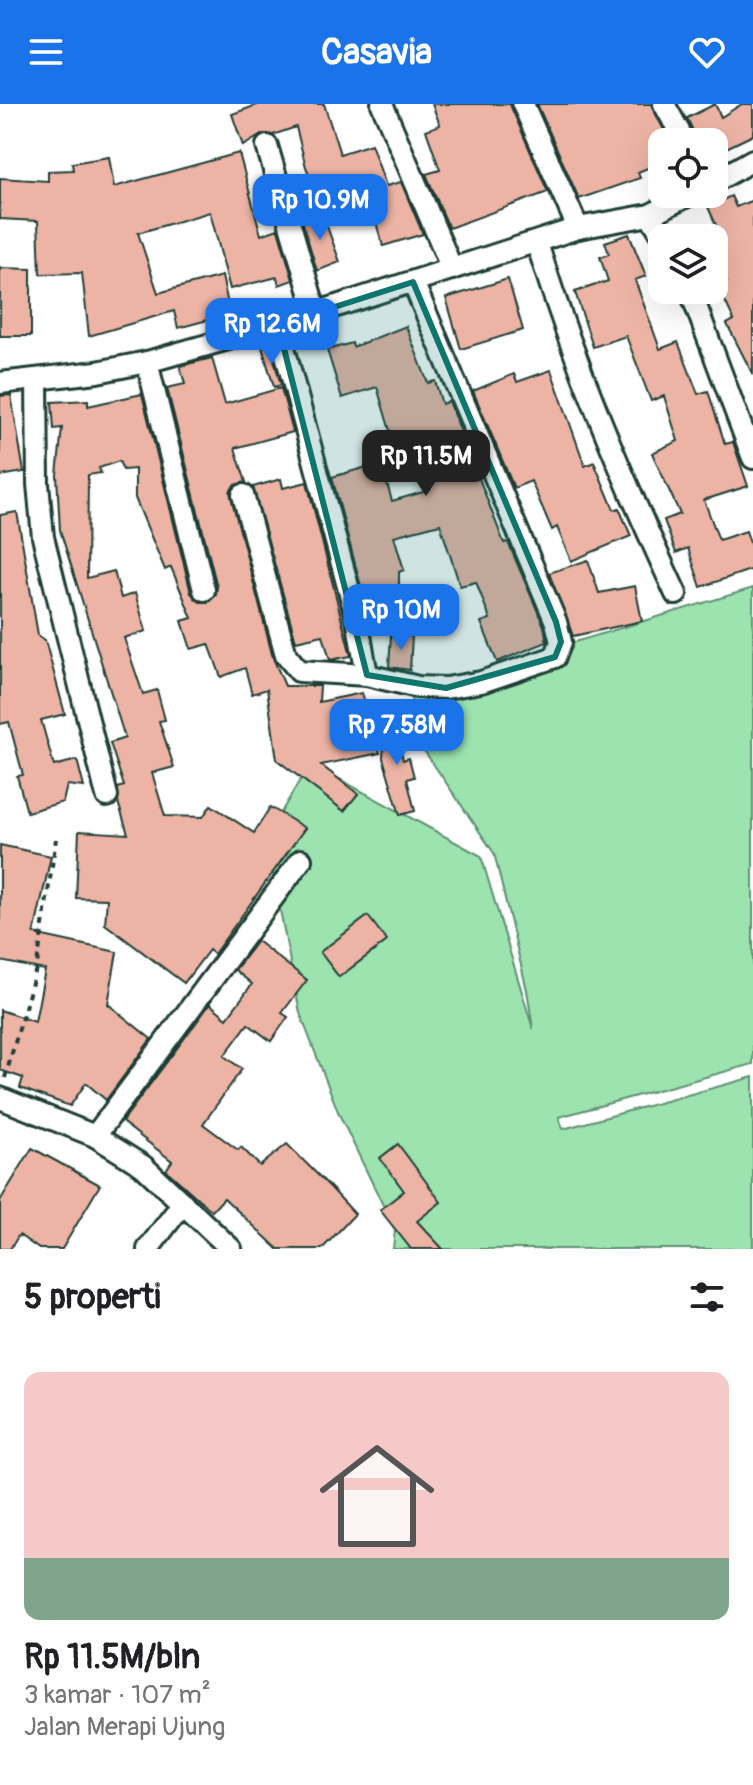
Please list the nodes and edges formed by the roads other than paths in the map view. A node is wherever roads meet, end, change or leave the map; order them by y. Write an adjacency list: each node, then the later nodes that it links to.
1 (382, 104): 13 (street)
2 (523, 104): 11 (street)
3 (664, 104): 4 (street)
4 (677, 128)
5 (267, 146): 16 (street)
6 (753, 160): 7 (street)
7 (728, 174)
8 (664, 208): 9 (street)
9 (650, 215): 10 (street); 11 (street)
10 (655, 224)
11 (578, 228): 12 (street)
12 (537, 243): 13 (street); 24 (street)
13 (452, 269): 14 (street)
14 (413, 282): 16 (street); 25 (street)
15 (695, 304): 21 (street)
16 (316, 313): 17 (street)
17 (278, 325): 18 (street); 25 (street)
18 (147, 362): 19 (street); 23 (street)
19 (37, 379): 20 (street); 26 (street)
20 (0, 383)
21 (753, 458)
22 (243, 495): 25 (street)
23 (204, 590)
24 (676, 594)
25 (367, 675)
26 (107, 796)
27 (301, 860): 29 (street)
28 (2, 1090): 29 (street)
29 (95, 1136): 30 (street)
30 (183, 1203): 31 (street); 32 (street)
31 (148, 1249)
32 (231, 1249)

